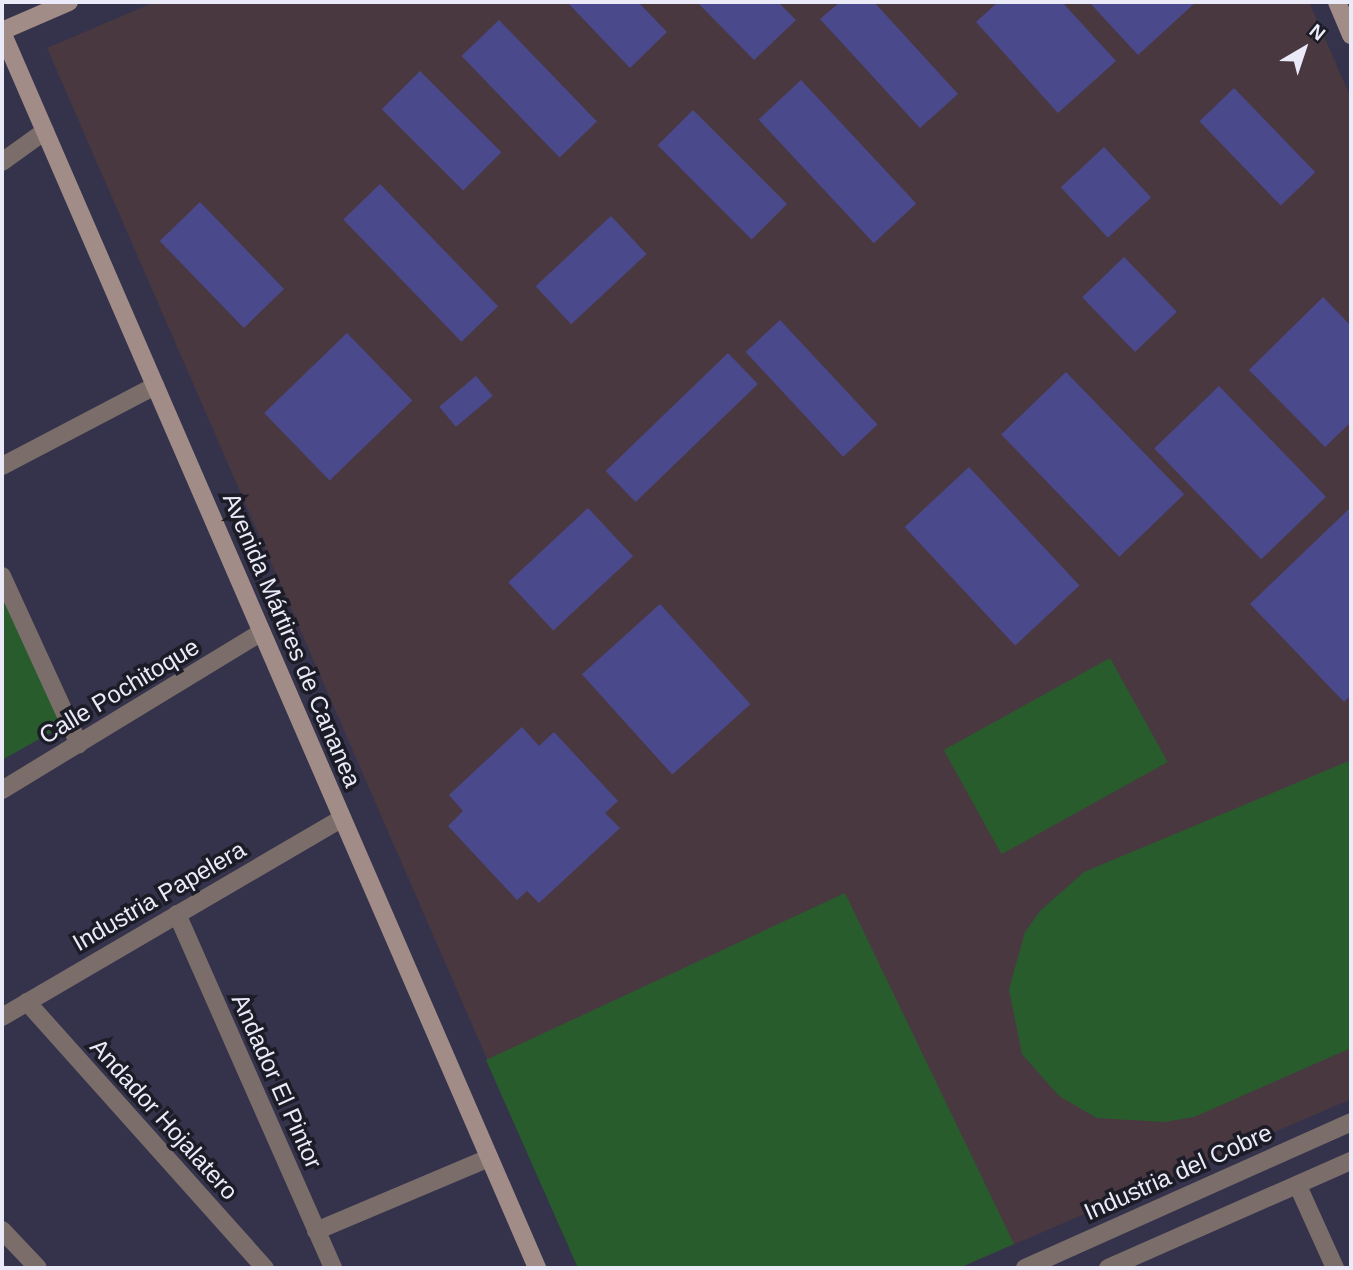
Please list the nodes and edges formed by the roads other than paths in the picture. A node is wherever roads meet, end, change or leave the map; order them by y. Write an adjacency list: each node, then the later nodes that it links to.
1 (69, 2): 3 (street)
2 (1343, 8): 4 (street)
3 (2, 31): 5 (street, Avenida Mártires de Cananea)
4 (1351, 35)
5 (45, 131): 6 (street); 7 (street, Avenida Mártires de Cananea)
6 (2, 162)
7 (155, 386): 8 (street); 10 (street, Avenida Mártires de Cananea)
8 (2, 466)
9 (2, 576): 11 (street)
10 (262, 632): 11 (street, Calle Pochitoque); 13 (street, Avenida Mártires de Cananea)
11 (79, 744): 12 (street, Calle Pochitoque)
12 (2, 790)
13 (342, 818): 14 (street, Industria Papelera); 18 (street, Avenida Mártires de Cananea)
14 (177, 914): 15 (street, Industria Papelera); 22 (street, Andador El Pintor)
15 (27, 1002): 16 (street, Industria Papelera); 24 (street, Andador Hojalatero)
16 (2, 1017)
17 (1351, 1122): 28 (street, Industria del Cobre)
18 (489, 1158): 22 (street); 27 (street, Avenida Mártires de Cananea)
19 (1351, 1161): 20 (street)
20 (1298, 1186): 23 (street); 30 (street)
21 (2, 1230): 25 (street)
22 (317, 1231): 26 (street, Andador El Pintor)
23 (1145, 1261): 29 (street)
24 (260, 1266)
25 (38, 1268)
26 (333, 1268)
27 (537, 1268)
28 (1025, 1268)
29 (1108, 1268)
30 (1335, 1268)

